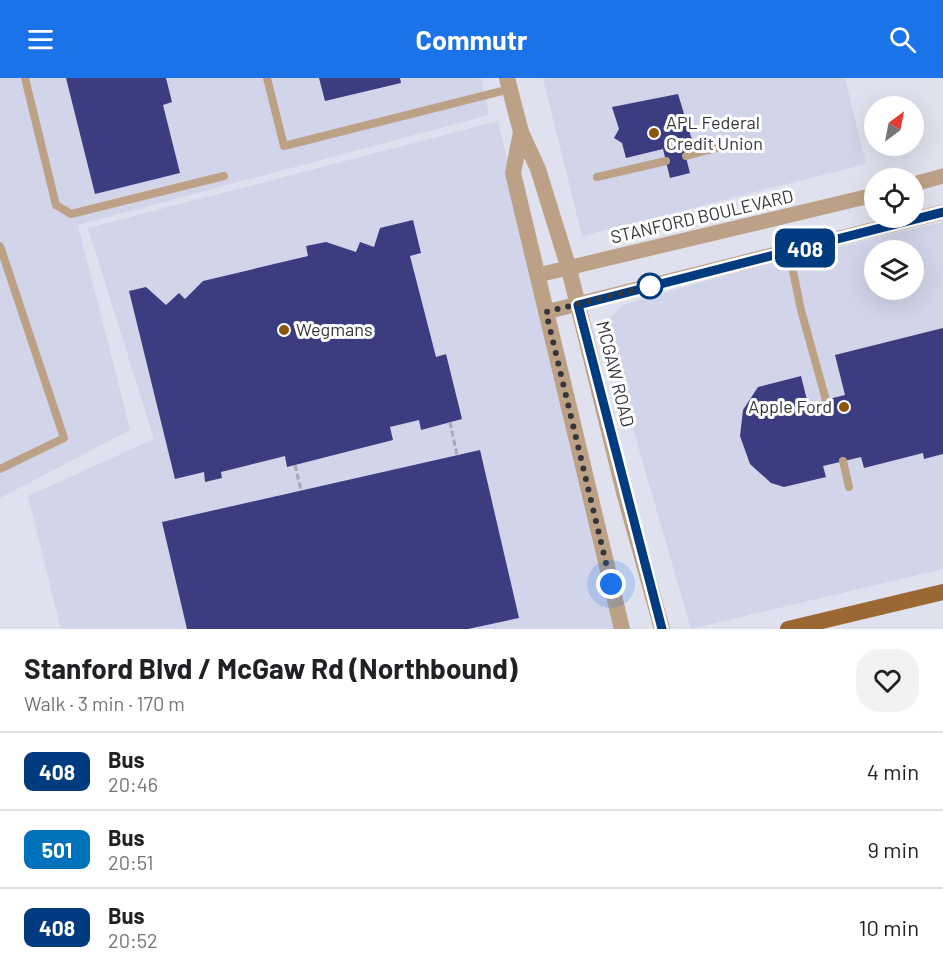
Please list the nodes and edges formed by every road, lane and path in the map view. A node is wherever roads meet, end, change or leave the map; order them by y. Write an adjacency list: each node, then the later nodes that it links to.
1 (25, 78): 8 (lane)
2 (267, 78): 3 (lane)
3 (509, 83): 4 (street, MCGAW ROAD)
4 (521, 132): 18 (street, MCGAW ROAD); 19 (street, MCGAW ROAD)
5 (724, 146): 6 (lane)
6 (686, 156)
7 (666, 161): 10 (lane)
8 (224, 176)
9 (943, 176): 11 (street)
10 (597, 177)
11 (924, 181)
12 (864, 197): 18 (street, STANFORD BOULEVARD)
13 (943, 212): 14 (street)
14 (924, 216)
15 (868, 228): 17 (street)
16 (0, 246): 27 (lane)
17 (789, 252): 20 (street); 22 (lane)
18 (569, 269): 19 (street, STANFORD BOULEVARD); 20 (street, MCGAW ROAD)
19 (538, 275): 21 (street, MCGAW ROAD)
20 (578, 305): 21 (street); 32 (street, MCGAW ROAD)
21 (546, 312): 31 (street, MCGAW ROAD)
22 (826, 400)
23 (450, 422): 24 (path)
24 (457, 455)
25 (843, 461): 28 (lane)
26 (295, 465): 29 (path)
27 (0, 469)
28 (849, 488)
29 (301, 490)
30 (943, 592): 33 (main road)
31 (622, 629)
32 (662, 629)
33 (788, 629)

